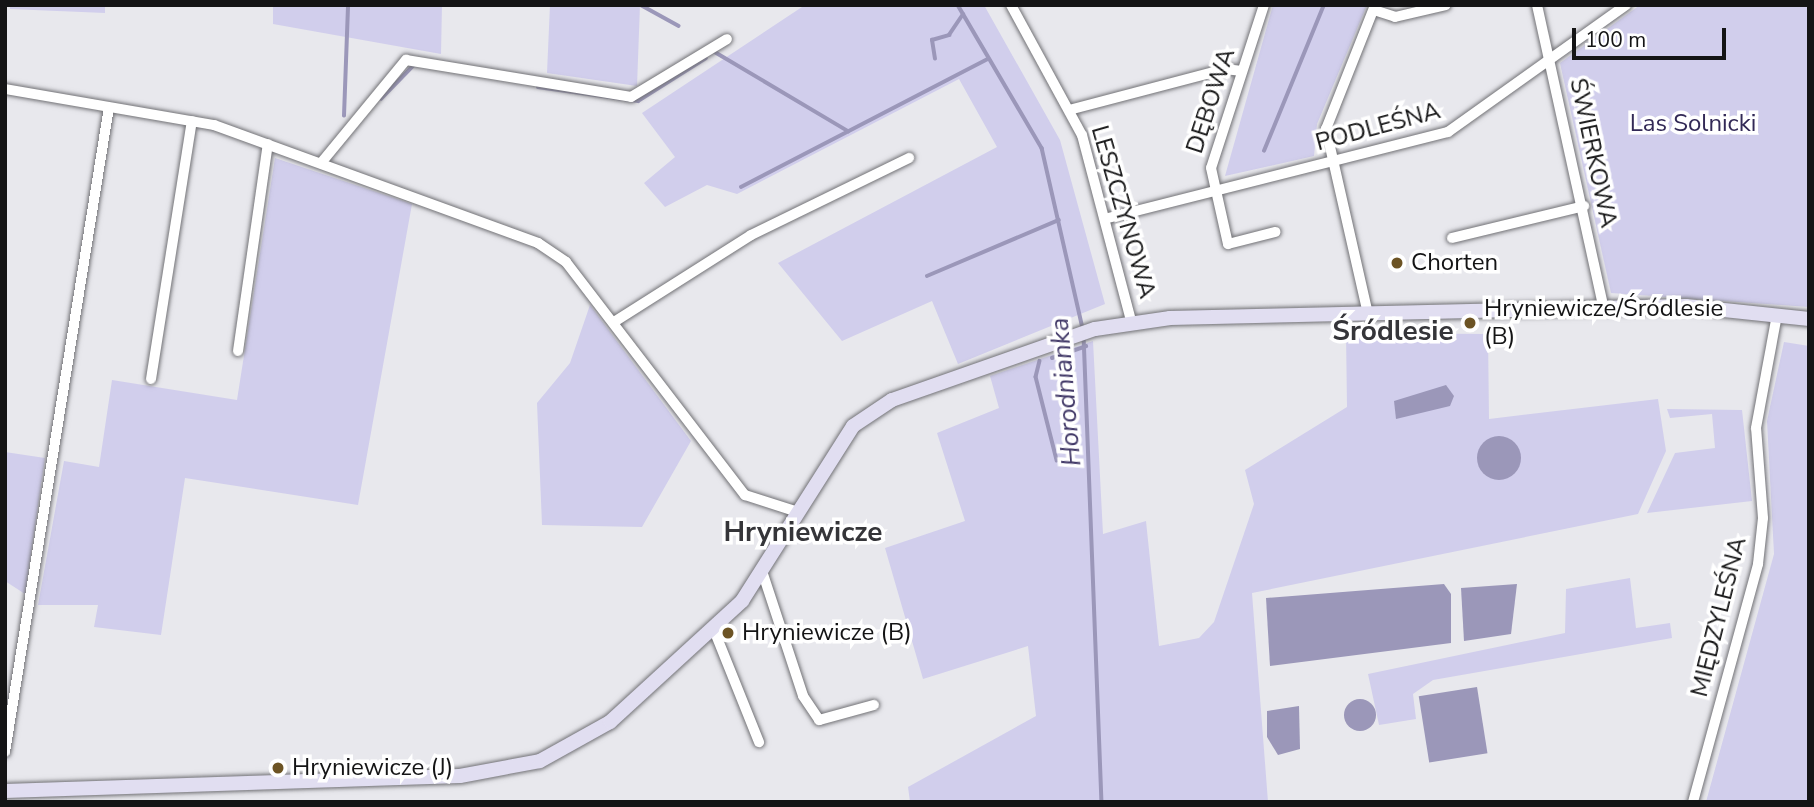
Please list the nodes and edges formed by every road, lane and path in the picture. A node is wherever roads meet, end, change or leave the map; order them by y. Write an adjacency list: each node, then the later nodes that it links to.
1 (1265, 5): 9 (street, DĘBOWA)
2 (1446, 5): 6 (street)
3 (1537, 5): 8 (street, ŚWIERKOWA)
4 (1626, 5): 8 (street, PODLEŚNA)
5 (1016, 7): 12 (street, LESZCZYNOWA)
6 (1375, 8): 16 (street)
7 (727, 39): 17 (street)
8 (1552, 60): 16 (street, PODLEŚNA); 19 (street, ŚWIERKOWA)
9 (1242, 71): 12 (street); 18 (street, DĘBOWA)
10 (5, 89): 11 (street)
11 (109, 107): 13 (street); 36 (street)
12 (1069, 110): 20 (street, LESZCZYNOWA)
13 (192, 121): 14 (street); 30 (street)
14 (268, 144): 17 (street); 29 (street)
15 (909, 158): 28 (street)
16 (1332, 162): 18 (street, PODLEŚNA); 24 (street)
17 (321, 163): 28 (street)
18 (1212, 191): 20 (street, PODLEŚNA); 21 (street, DĘBOWA)
19 (1584, 206): 22 (street); 23 (street, ŚWIERKOWA)
20 (1108, 218): 27 (street, LESZCZYNOWA)
21 (1276, 232)
22 (1452, 238)
23 (1604, 310): 24 (street); 25 (street)
24 (1368, 314): 27 (street)
25 (1777, 315): 26 (street); 38 (street, MIĘDZYLEŚNA)
26 (1809, 320)
27 (1132, 321): 31 (street)
28 (614, 322): 31 (street)
29 (238, 351)
30 (150, 379)
31 (798, 512): 32 (street)
32 (763, 575): 33 (street); 34 (street)
33 (714, 630): 35 (street); 37 (street)
34 (874, 705)
35 (759, 742)
36 (5, 752)
37 (5, 791)
38 (1693, 802)

